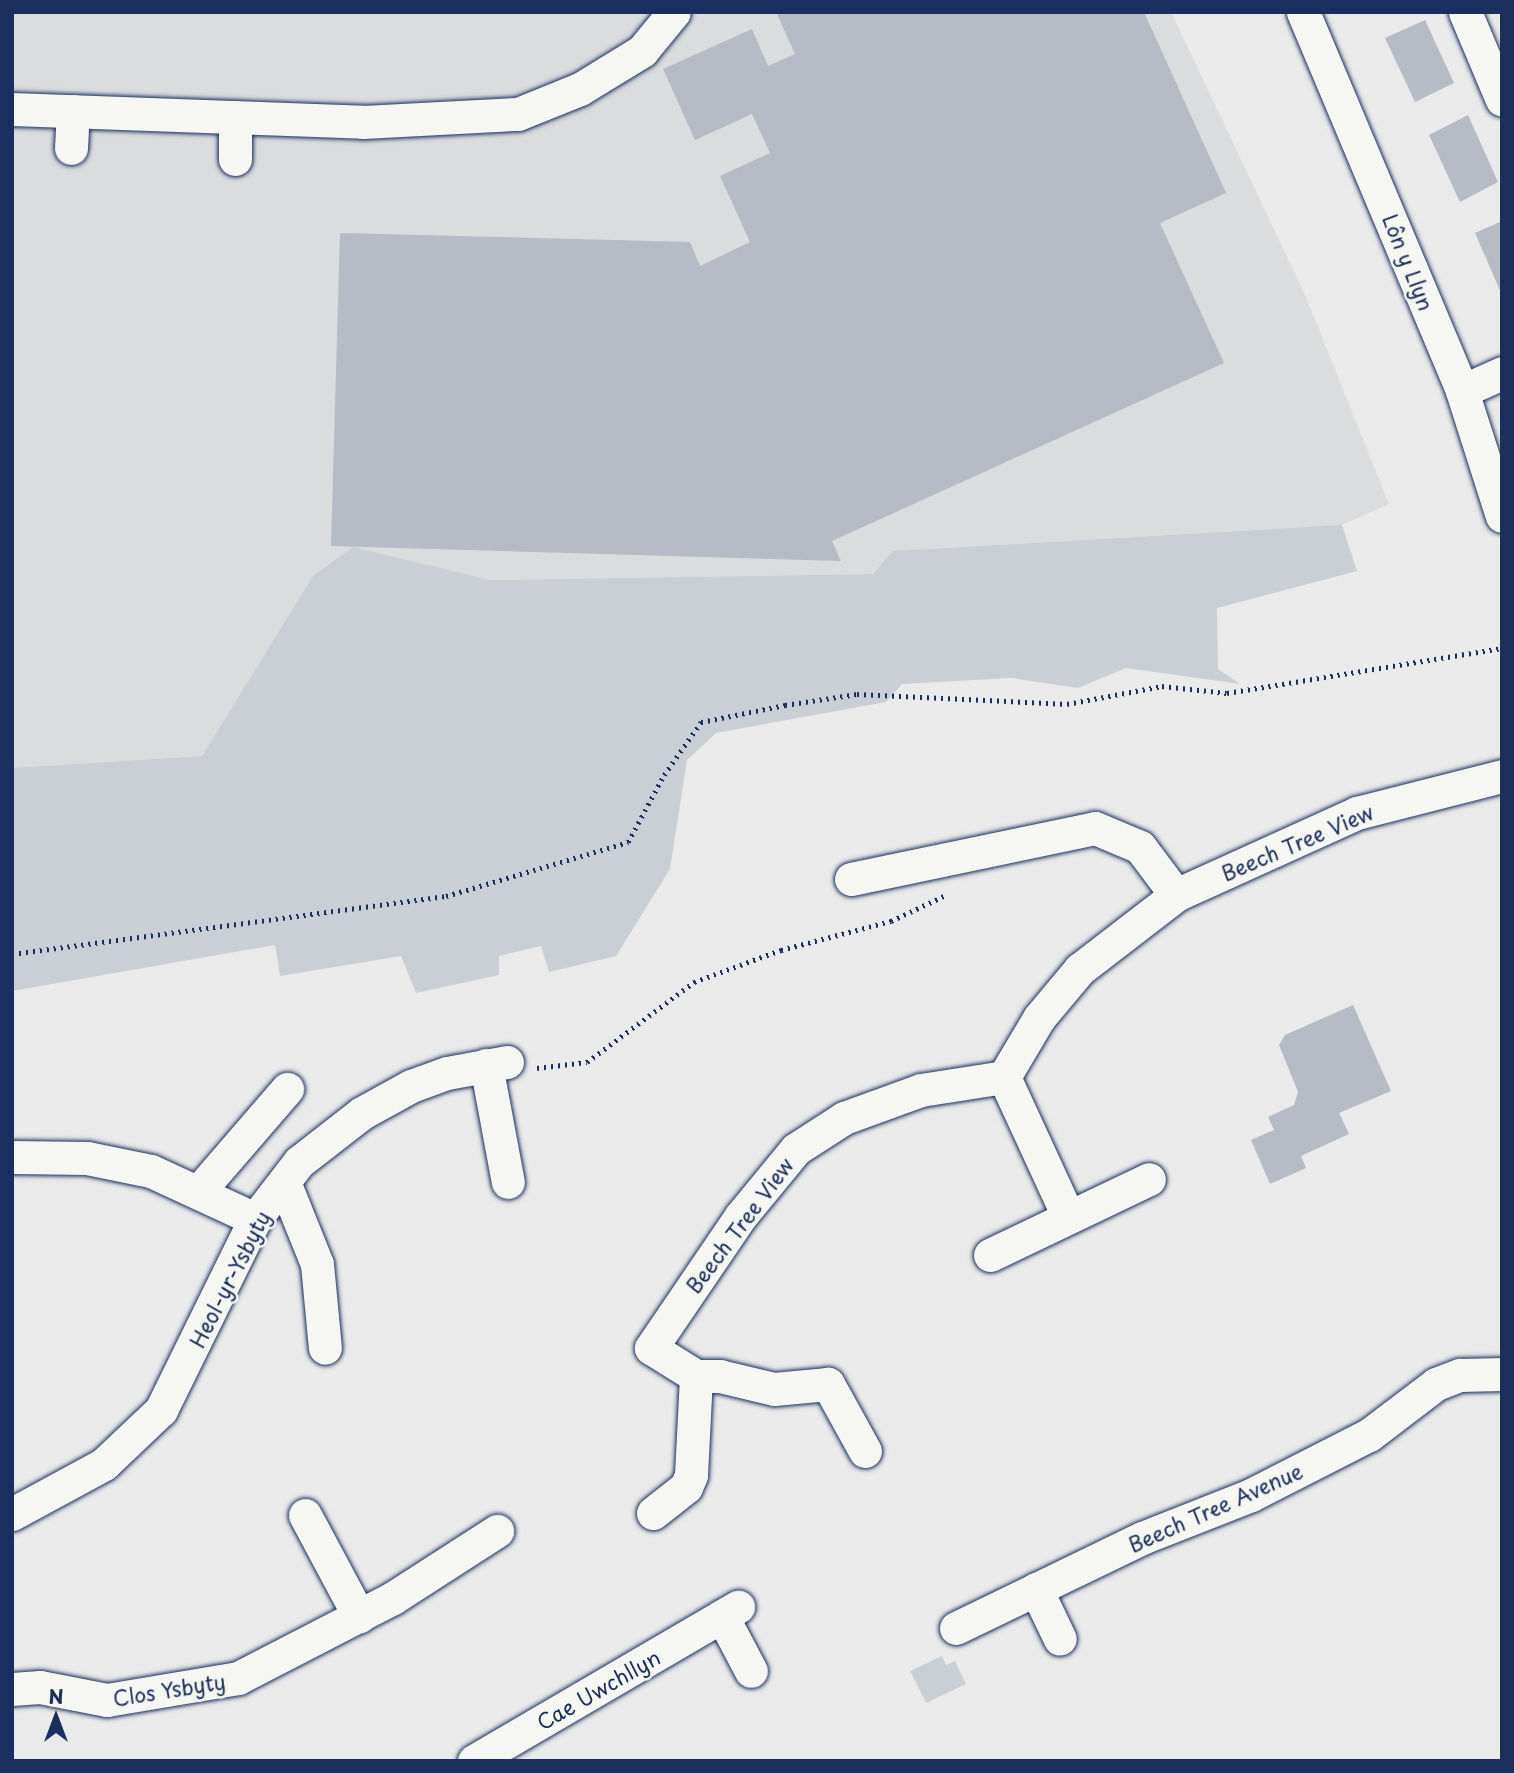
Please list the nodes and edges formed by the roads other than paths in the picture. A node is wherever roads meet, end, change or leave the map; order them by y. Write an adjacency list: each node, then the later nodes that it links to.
1 (674, 12): 7 (street)
2 (1303, 12): 11 (street, Lôn y Llyn)
3 (1465, 12): 4 (street)
4 (1502, 100)
5 (12, 109): 6 (street)
6 (73, 111): 7 (street); 8 (street)
7 (236, 117): 9 (street)
8 (71, 148)
9 (235, 159)
10 (1502, 373): 11 (street)
11 (1462, 391): 12 (street, Lôn y Llyn)
12 (1502, 516)
13 (1502, 776): 15 (street, Beech Tree View)
14 (851, 879): 15 (street)
15 (1177, 895): 16 (street, Beech Tree View)
16 (1004, 1077): 23 (street); 28 (street, Beech Tree View)
17 (287, 1089): 22 (street)
18 (12, 1157): 22 (street)
19 (1149, 1179): 23 (street)
20 (284, 1182): 21 (street, Heol-yr-Ysbyty); 24 (street, Heol-yr-Ysbyty); 26 (street)
21 (508, 1182)
22 (199, 1191): 24 (street)
23 (1067, 1214): 25 (street)
24 (255, 1219): 31 (street, Heol-yr-Ysbyty)
25 (990, 1255)
26 (324, 1348)
27 (1502, 1374): 34 (street, Beech Tree Avenue)
28 (696, 1377): 29 (street); 30 (street)
29 (865, 1451)
30 (653, 1513)
31 (12, 1514)
32 (305, 1515): 35 (street)
33 (497, 1531): 35 (street, Clos Ysbyty)
34 (1036, 1589): 36 (street, Beech Tree Avenue); 37 (street)
35 (359, 1616): 39 (street, Clos Ysbyty)
36 (956, 1628)
37 (1060, 1639)
38 (751, 1671): 40 (street, Cae Uwchllyn)
39 (12, 1689)
40 (474, 1761)

